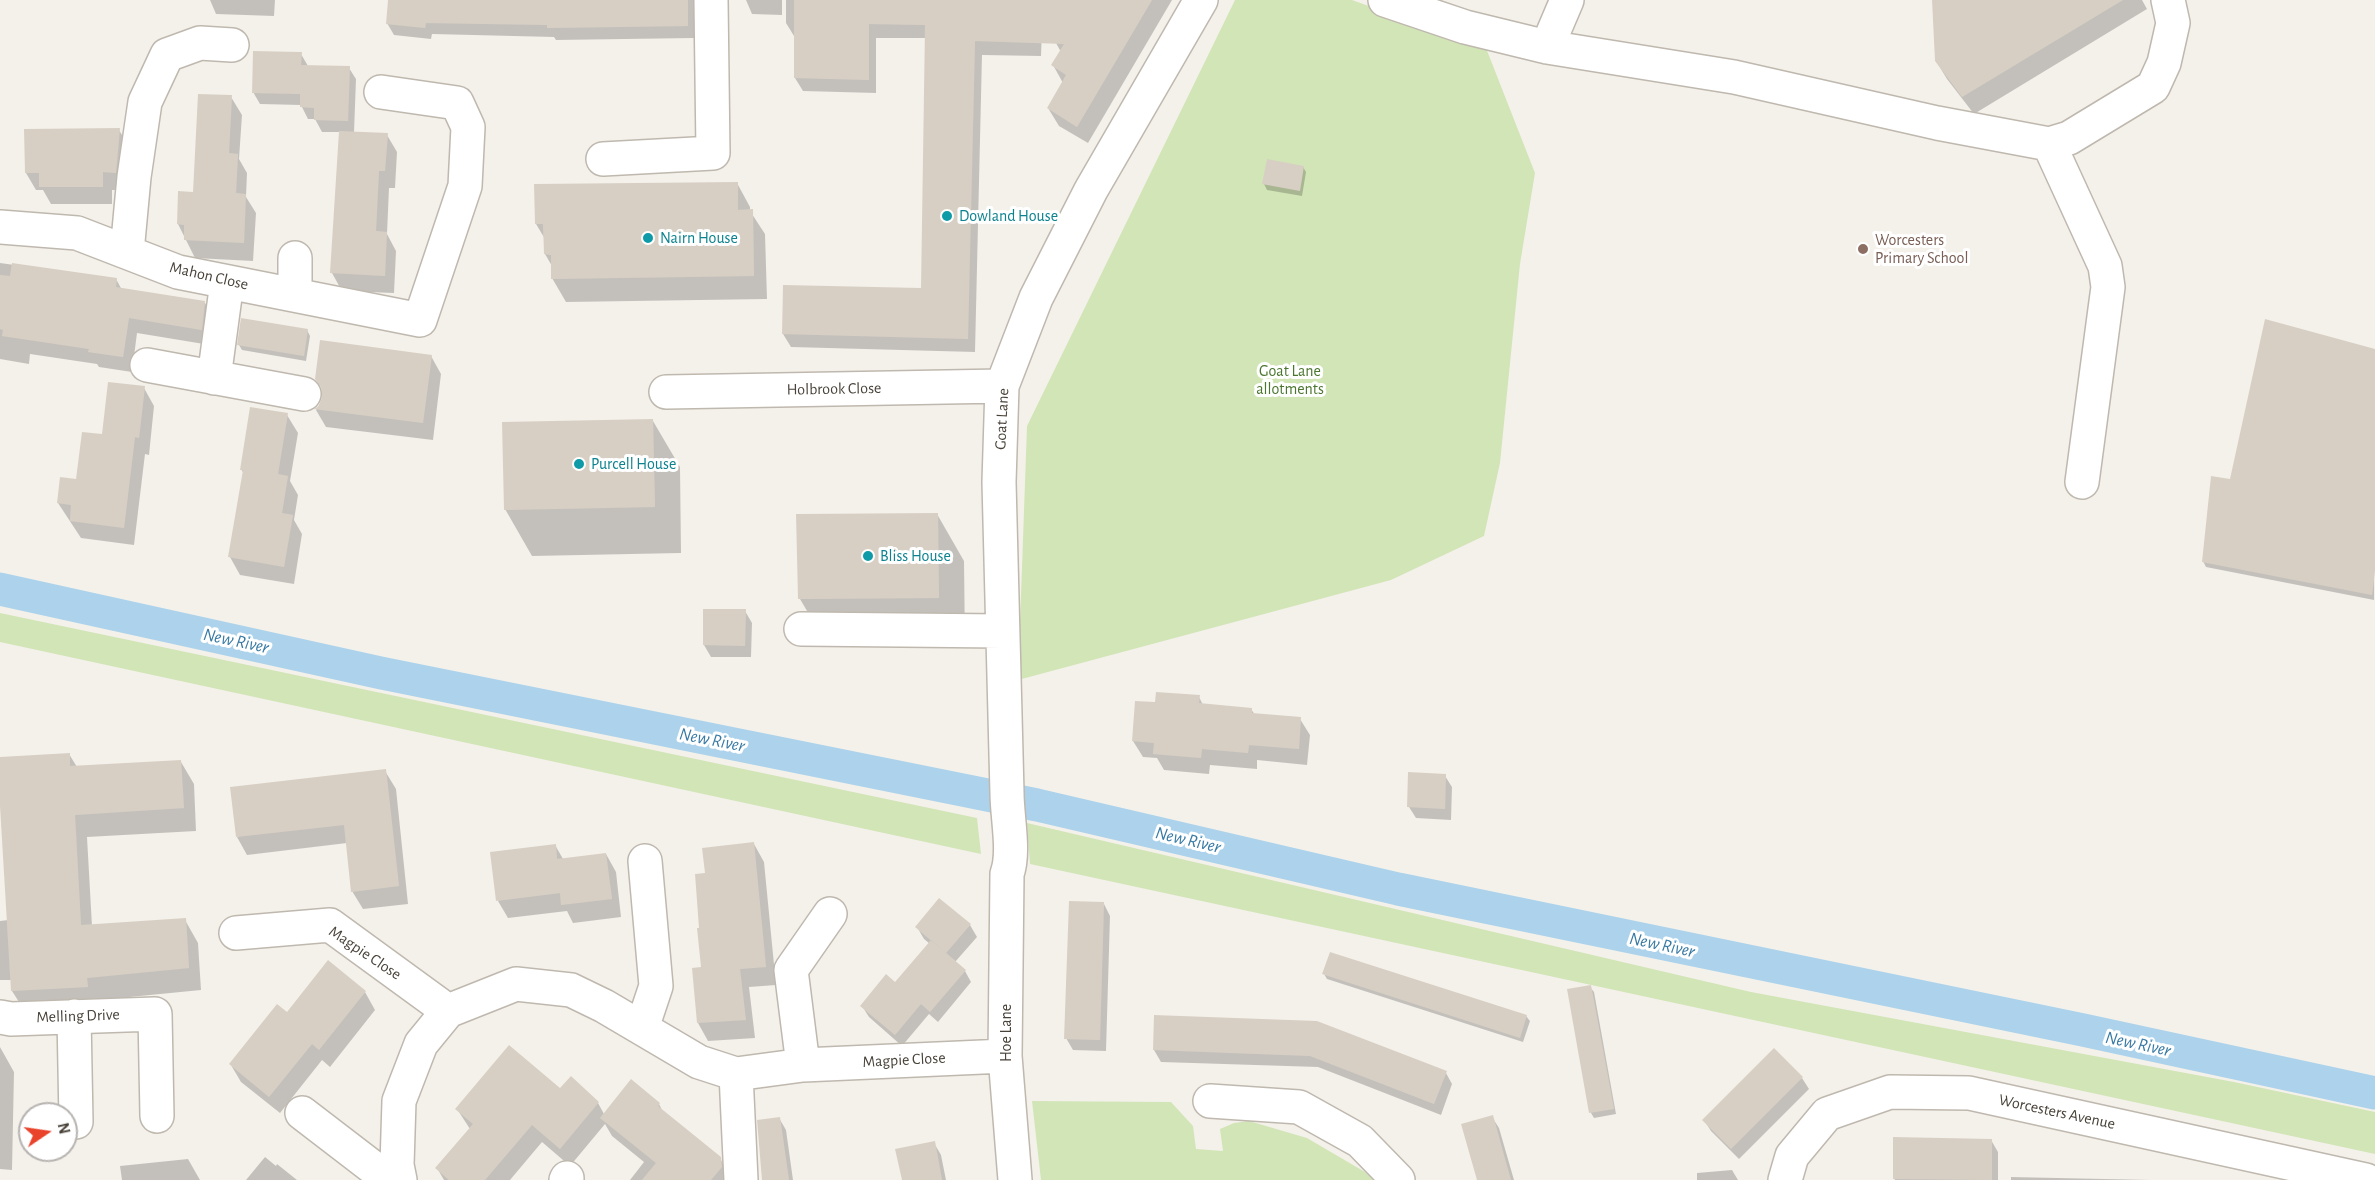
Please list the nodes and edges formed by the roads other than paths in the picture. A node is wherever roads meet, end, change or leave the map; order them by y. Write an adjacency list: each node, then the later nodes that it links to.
1 (711, 0): 10 (street)
2 (1201, 0): 18 (street, Goat Lane)
3 (1385, 0): 7 (street)
4 (1567, 0): 7 (street)
5 (2168, 0): 9 (street)
6 (232, 45): 12 (street)
7 (1547, 46): 9 (street)
8 (381, 92): 15 (street, Mahon Close)
9 (2049, 144): 21 (street)
10 (603, 159)
11 (0, 227): 12 (street, Mahon Close)
12 (127, 252): 14 (street, Mahon Close)
13 (295, 258): 15 (street)
14 (227, 282): 15 (street, Mahon Close); 17 (street)
15 (295, 295)
16 (147, 365): 17 (street)
17 (214, 378): 20 (street)
18 (1002, 386): 19 (street, Holbrook Close); 23 (street, Goat Lane)
19 (666, 392)
20 (304, 394)
21 (2082, 482)
22 (801, 629): 23 (street)
23 (1002, 631): 25 (street, Goat Lane)
24 (645, 861): 31 (street)
25 (1007, 886): 32 (street, Hoe Lane)
26 (830, 914): 33 (street)
27 (236, 933): 28 (street, Magpie Close)
28 (448, 1011): 31 (street, Magpie Close); 39 (street, Magpie Close)
29 (74, 1016): 30 (street, Melling Drive); 36 (street); 38 (street, Melling Drive)
30 (0, 1017)
31 (642, 1028): 34 (street, Magpie Close)
32 (1005, 1056): 33 (street, Magpie Close); 41 (street, Hoe Lane)
33 (803, 1065): 34 (street, Magpie Close)
34 (736, 1074): 40 (street)
35 (1210, 1101): 42 (street)
36 (76, 1102)
37 (302, 1113): 39 (street)
38 (157, 1116)
39 (400, 1180)
40 (741, 1180)
41 (1015, 1180)
42 (1398, 1180)
43 (1785, 1180): 44 (street, Worcesters Avenue)
44 (2366, 1180)

